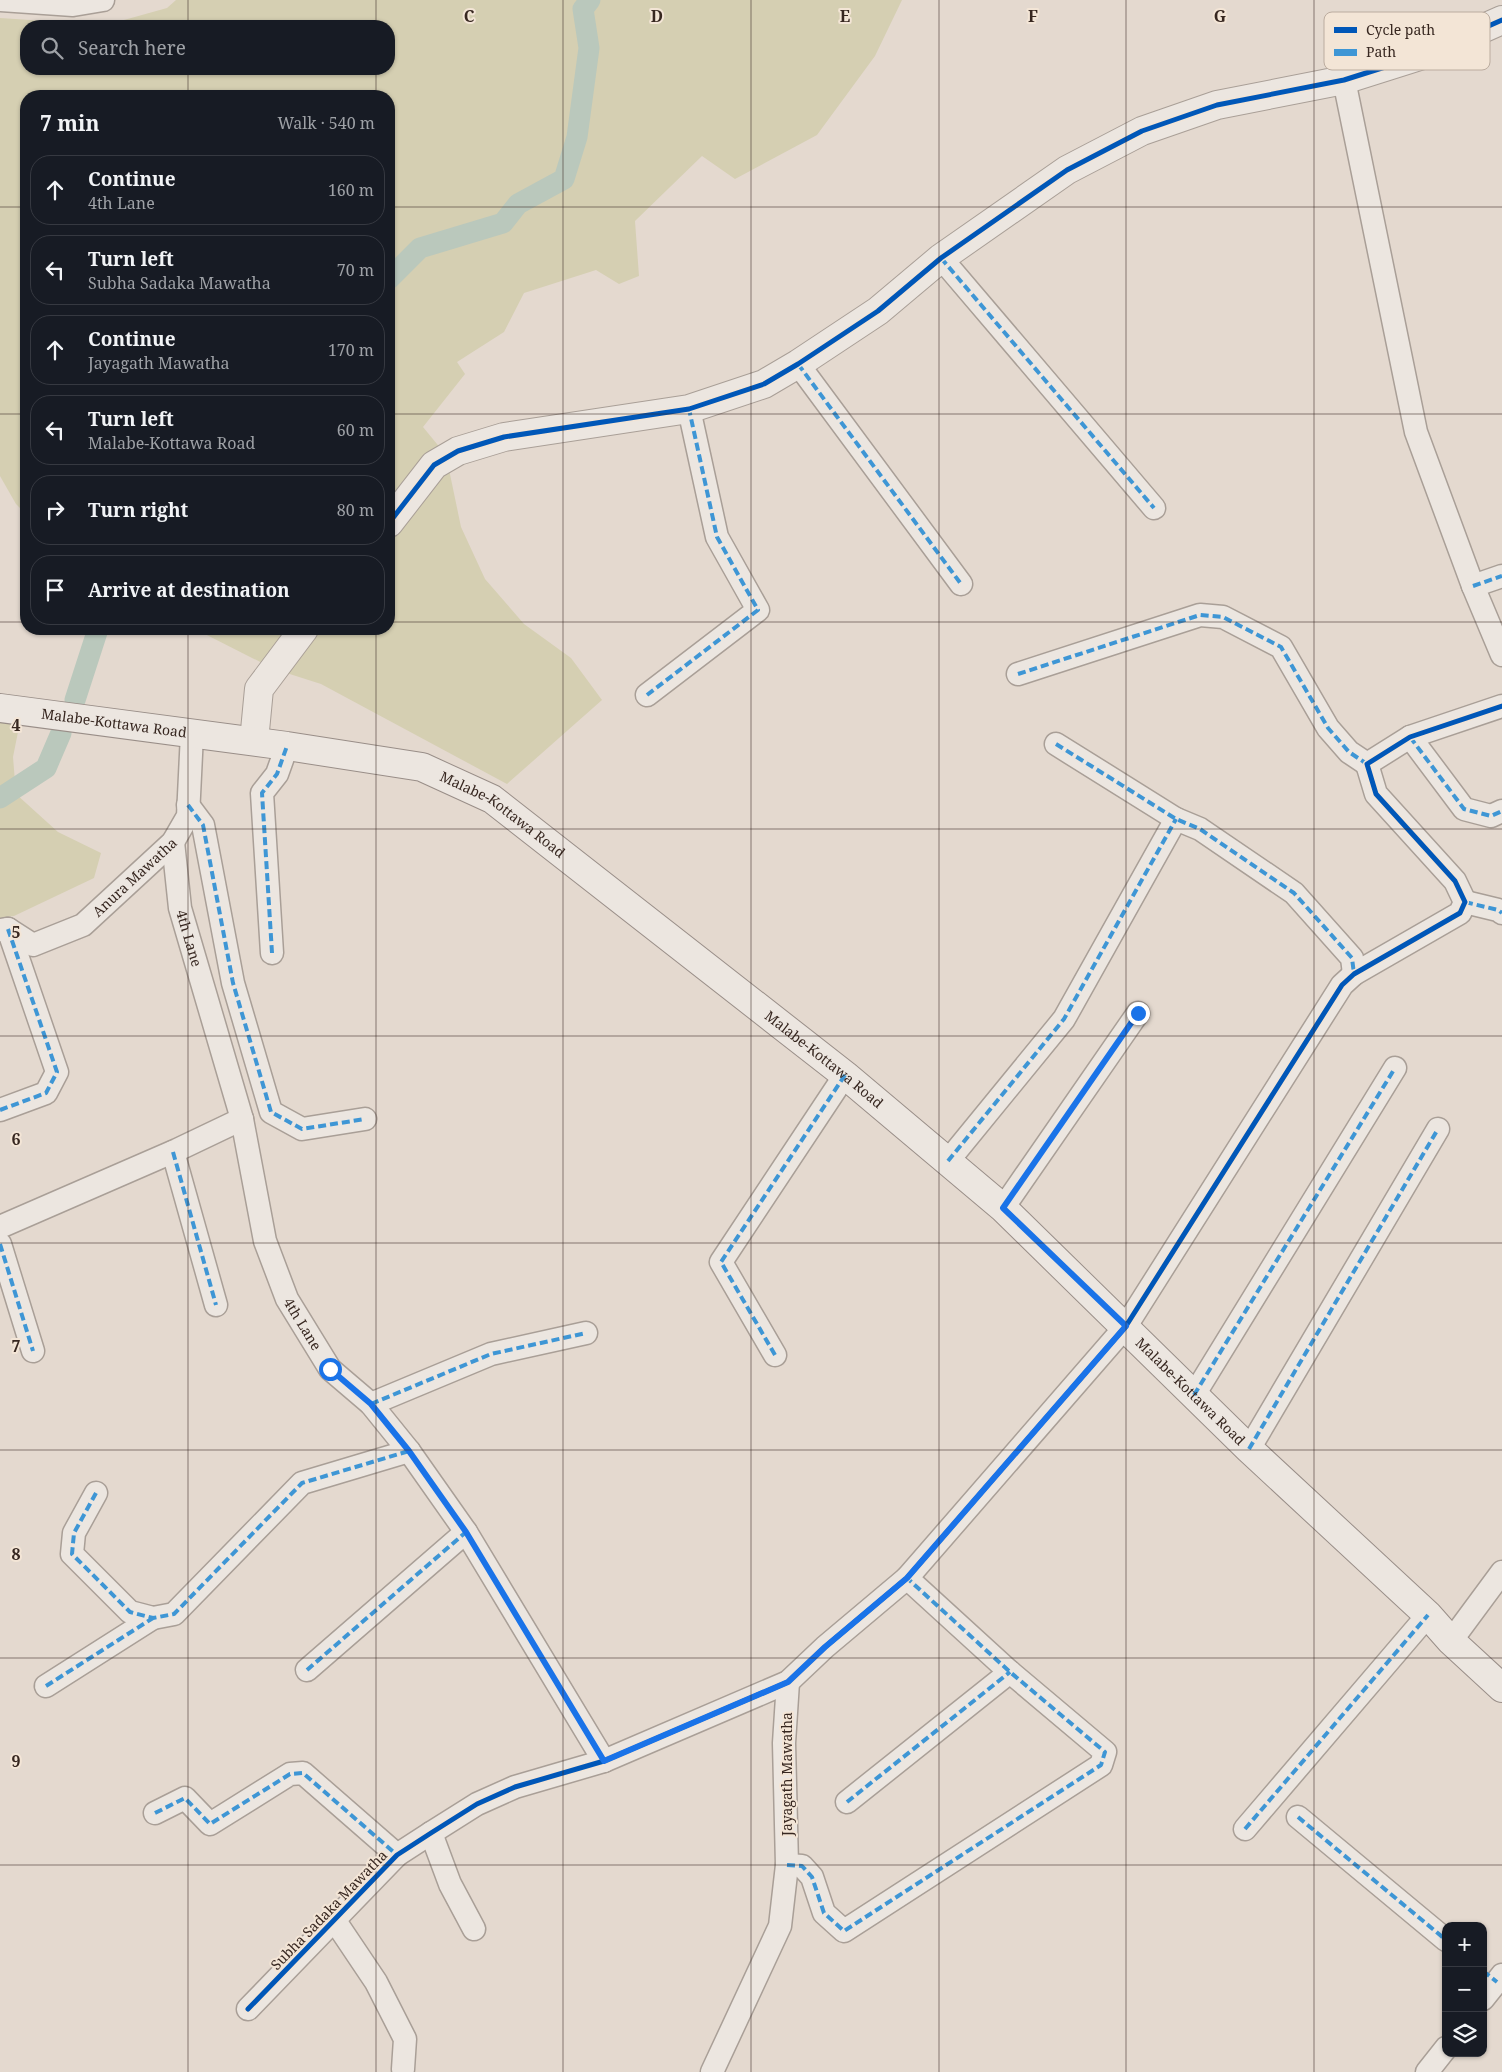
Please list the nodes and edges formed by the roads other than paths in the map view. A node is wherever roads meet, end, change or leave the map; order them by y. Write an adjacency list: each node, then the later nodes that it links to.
1 (0, 0): 2 (street)
2 (103, 0)
3 (1502, 20): 4 (main road)
4 (1490, 25)
5 (1376, 70): 6 (main road)
6 (1344, 80): 7 (main road); 14 (street)
7 (941, 258): 8 (main road); 10 (street)
8 (798, 364): 9 (main road); 13 (street)
9 (689, 408): 11 (main road); 18 (street)
10 (1154, 508)
11 (395, 515)
12 (1502, 576): 14 (street)
13 (962, 584)
14 (1473, 586): 16 (street)
15 (300, 635): 23 (main road)
16 (1502, 655)
17 (1018, 674): 26 (street)
18 (647, 694)
19 (1502, 706): 22 (street)
20 (0, 708): 21 (main road, Malabe-Kottawa Road)
21 (192, 734): 23 (main road, Malabe-Kottawa Road); 27 (street, Anura Mawatha)
22 (1410, 737): 26 (street); 28 (street)
23 (254, 741): 25 (main road, Malabe-Kottawa Road)
24 (1056, 744): 29 (street)
25 (287, 746): 34 (street); 38 (main road, Malabe-Kottawa Road)
26 (1367, 764): 31 (street)
27 (188, 805): 30 (street, Anura Mawatha); 41 (street)
28 (1502, 811)
29 (1176, 819): 35 (street); 44 (street)
30 (173, 842): 33 (street, Anura Mawatha); 40 (street, 4th Lane)
31 (1465, 902): 32 (street); 35 (street)
32 (1502, 913)
33 (4, 929): 39 (street)
34 (272, 952)
35 (1354, 974): 49 (street)
36 (1138, 1013): 45 (street)
37 (1395, 1068): 53 (street)
38 (845, 1076): 44 (main road, Malabe-Kottawa Road); 52 (street)
39 (0, 1110)
40 (242, 1119): 43 (street); 54 (street, 4th Lane)
41 (365, 1119)
42 (1438, 1129): 55 (street)
43 (174, 1152): 46 (street); 48 (street)
44 (948, 1161): 45 (main road, Malabe-Kottawa Road)
45 (1003, 1208): 49 (main road, Malabe-Kottawa Road)
46 (0, 1227)
47 (0, 1244): 51 (street)
48 (216, 1305)
49 (1126, 1326): 53 (main road, Malabe-Kottawa Road); 60 (street)
50 (586, 1333): 54 (street)
51 (33, 1351)
52 (775, 1355)
53 (1194, 1395): 55 (main road, Malabe-Kottawa Road)
54 (371, 1404): 56 (street, 4th Lane)
55 (1249, 1448): 61 (main road, Malabe-Kottawa Road)
56 (409, 1451): 58 (street, 4th Lane); 62 (street)
57 (96, 1493): 62 (street)
58 (466, 1532): 64 (street); 69 (street, 4th Lane)
59 (1502, 1572): 63 (street)
60 (907, 1578): 65 (street); 66 (street)
61 (1428, 1615): 63 (main road, Malabe-Kottawa Road); 73 (street)
62 (153, 1618): 67 (street)
63 (1451, 1642): 68 (main road, Malabe-Kottawa Road)
64 (307, 1670)
65 (1010, 1672): 70 (street); 76 (street)
66 (788, 1682): 69 (street, Subha Sadaka Mawatha); 76 (street, Jayagath Mawatha)
67 (46, 1686)
68 (1502, 1688)
69 (604, 1761): 74 (street, Subha Sadaka Mawatha)
70 (847, 1802)
71 (155, 1813): 75 (street)
72 (1298, 1817): 79 (street)
73 (1245, 1829)
74 (431, 1833): 75 (street, Subha Sadaka Mawatha); 78 (street)
75 (397, 1855): 77 (street, Subha Sadaka Mawatha)
76 (787, 1865): 83 (street, Jayagath Mawatha)
77 (335, 1920): 80 (street, Subha Sadaka Mawatha); 82 (street)
78 (474, 1929)
79 (1442, 1937)
80 (248, 2009)
81 (1442, 2053): 84 (street)
82 (403, 2069)
83 (712, 2072)
84 (1427, 2072)

